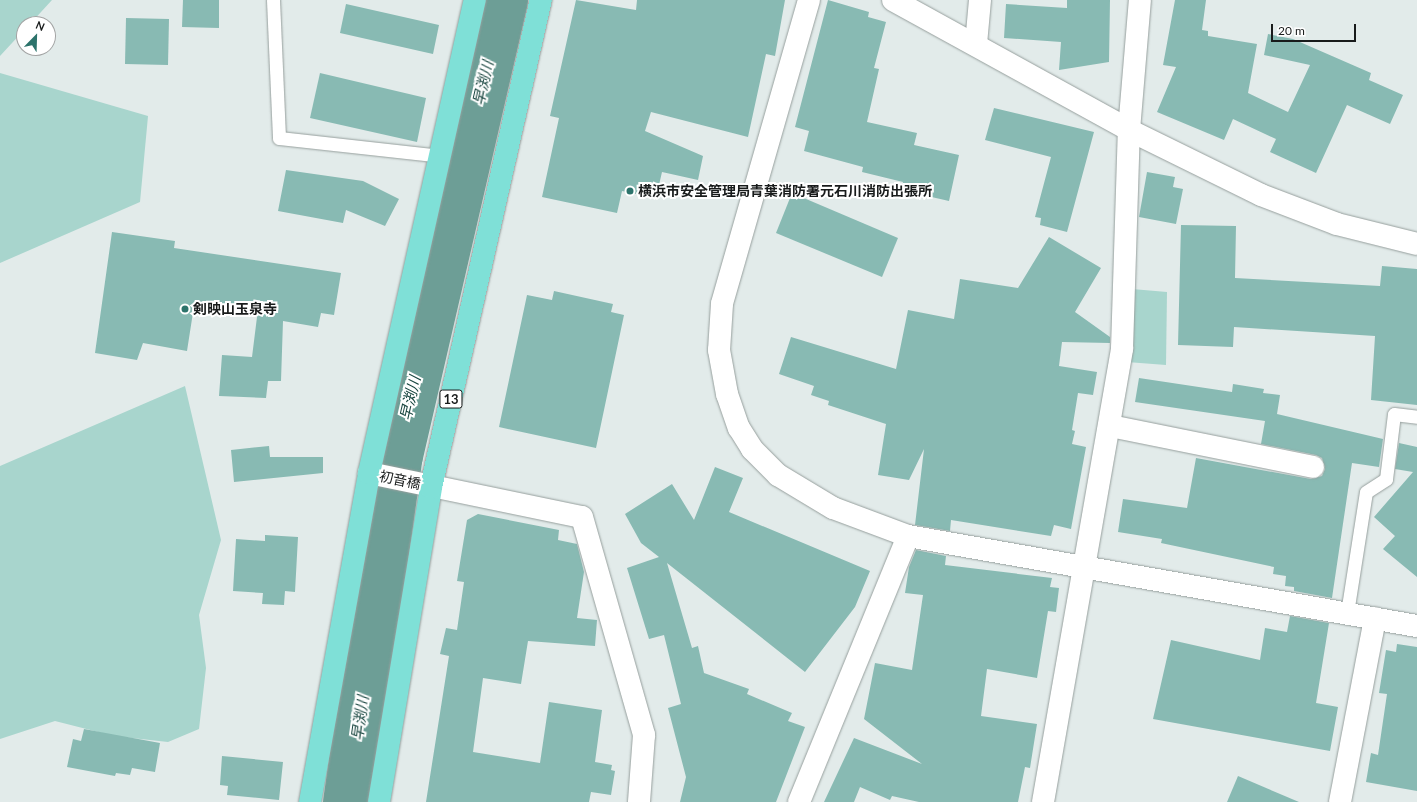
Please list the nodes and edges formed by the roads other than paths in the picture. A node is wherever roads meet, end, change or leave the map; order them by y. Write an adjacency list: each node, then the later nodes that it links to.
1 (273, 0): 10 (lane)
2 (475, 0): 10 (main road)
3 (541, 0): 16 (main road, 13)
4 (809, 0): 17 (street)
5 (893, 0): 8 (street)
6 (980, 0): 8 (street)
7 (1140, 0): 9 (street)
8 (976, 44): 9 (street)
9 (1129, 130): 11 (street); 13 (street)
10 (441, 156): 15 (main road)
11 (1417, 244)
12 (1417, 417): 19 (lane)
13 (1110, 426): 14 (street); 18 (street)
14 (1313, 467)
15 (370, 473): 16 (street, 初音橋); 22 (main road)
16 (431, 487): 23 (main road, 13); 24 (street, 初音橋)
17 (908, 536): 18 (street); 25 (street)
18 (1086, 568): 19 (street); 26 (street)
19 (1347, 613): 20 (street)
20 (1375, 618): 21 (street); 27 (street)
21 (1417, 626)
22 (310, 802)
23 (379, 802)
24 (640, 802)
25 (799, 802)
26 (1043, 802)
27 (1340, 802)

